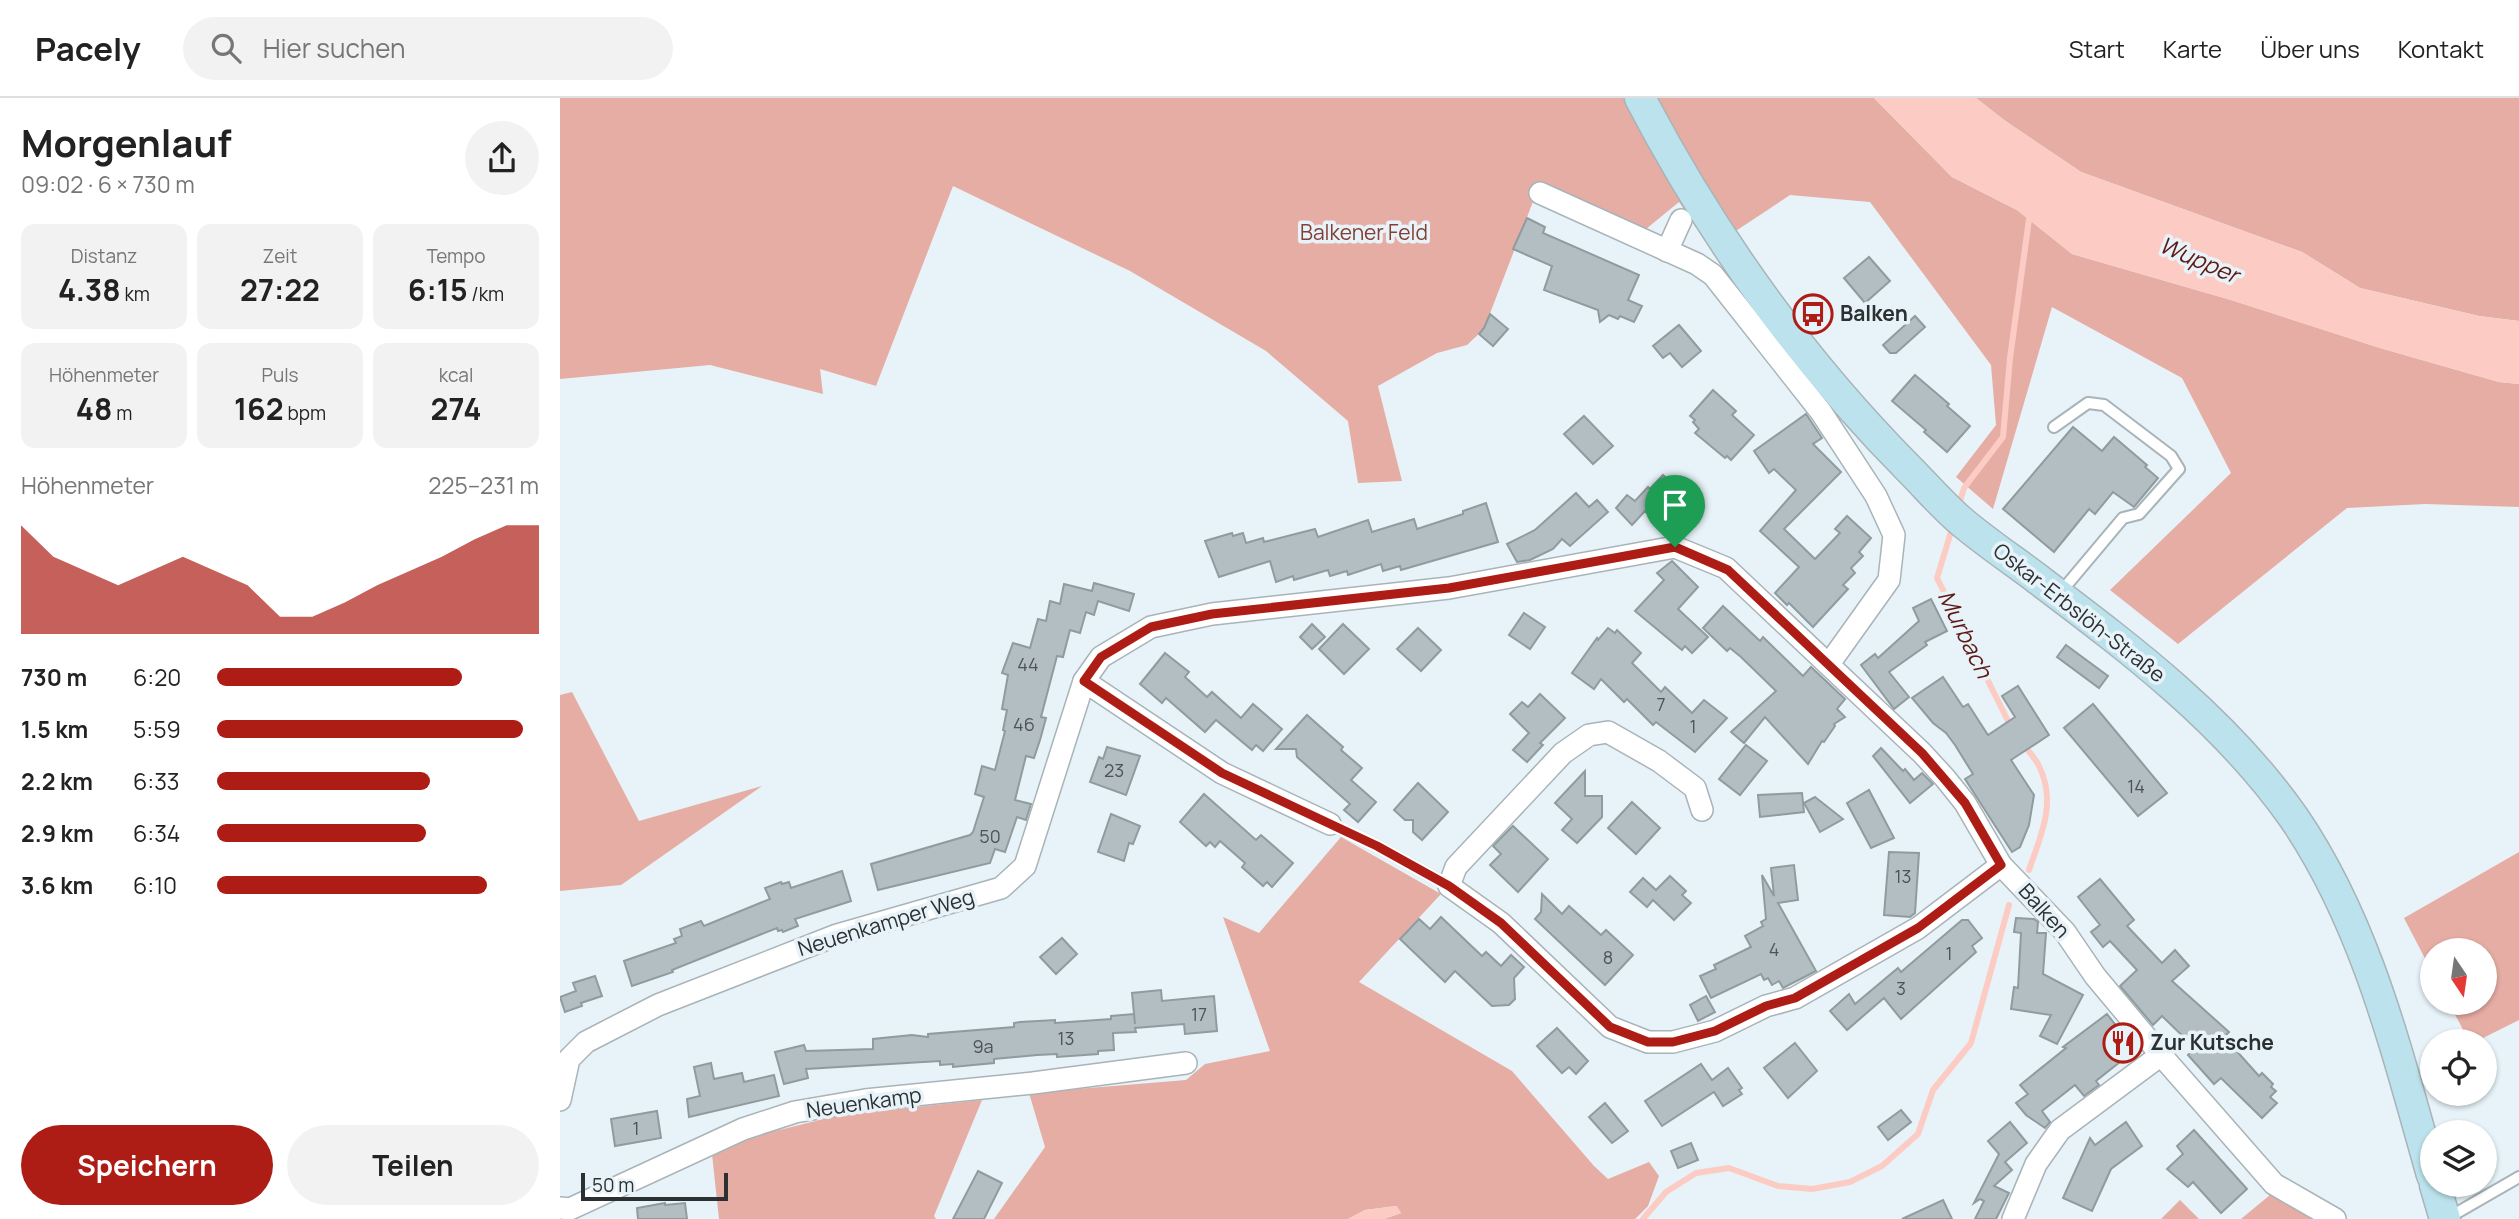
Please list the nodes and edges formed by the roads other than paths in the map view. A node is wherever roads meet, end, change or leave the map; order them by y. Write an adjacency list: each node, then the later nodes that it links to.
1 (1640, 98): 6 (main road, Oskar-Erbslöh-Straße)
2 (1540, 193): 4 (street)
3 (1681, 220): 4 (street)
4 (1667, 251): 7 (street)
5 (2054, 427): 6 (lane)
6 (2058, 595): 17 (main road, Oskar-Erbslöh-Straße)
7 (1829, 664): 8 (street, Neuenkamper Weg); 11 (street, Balken)
8 (1084, 681): 10 (street); 14 (street, Neuenkamper Weg)
9 (1702, 810): 12 (street)
10 (1330, 824): 12 (lane)
11 (2001, 865): 12 (street); 13 (street, Balken)
12 (1449, 886)
13 (2161, 1055): 21 (street); 22 (street, Balken)
14 (565, 1058): 16 (street, Neuenkamper Weg)
15 (1186, 1063): 20 (street, Neuenkamp)
16 (560, 1100)
17 (2420, 1135)
18 (2519, 1177): 23 (lane)
19 (2439, 1197): 23 (main road)
20 (560, 1208)
21 (2013, 1219)
22 (2335, 1219)
23 (2446, 1219)

